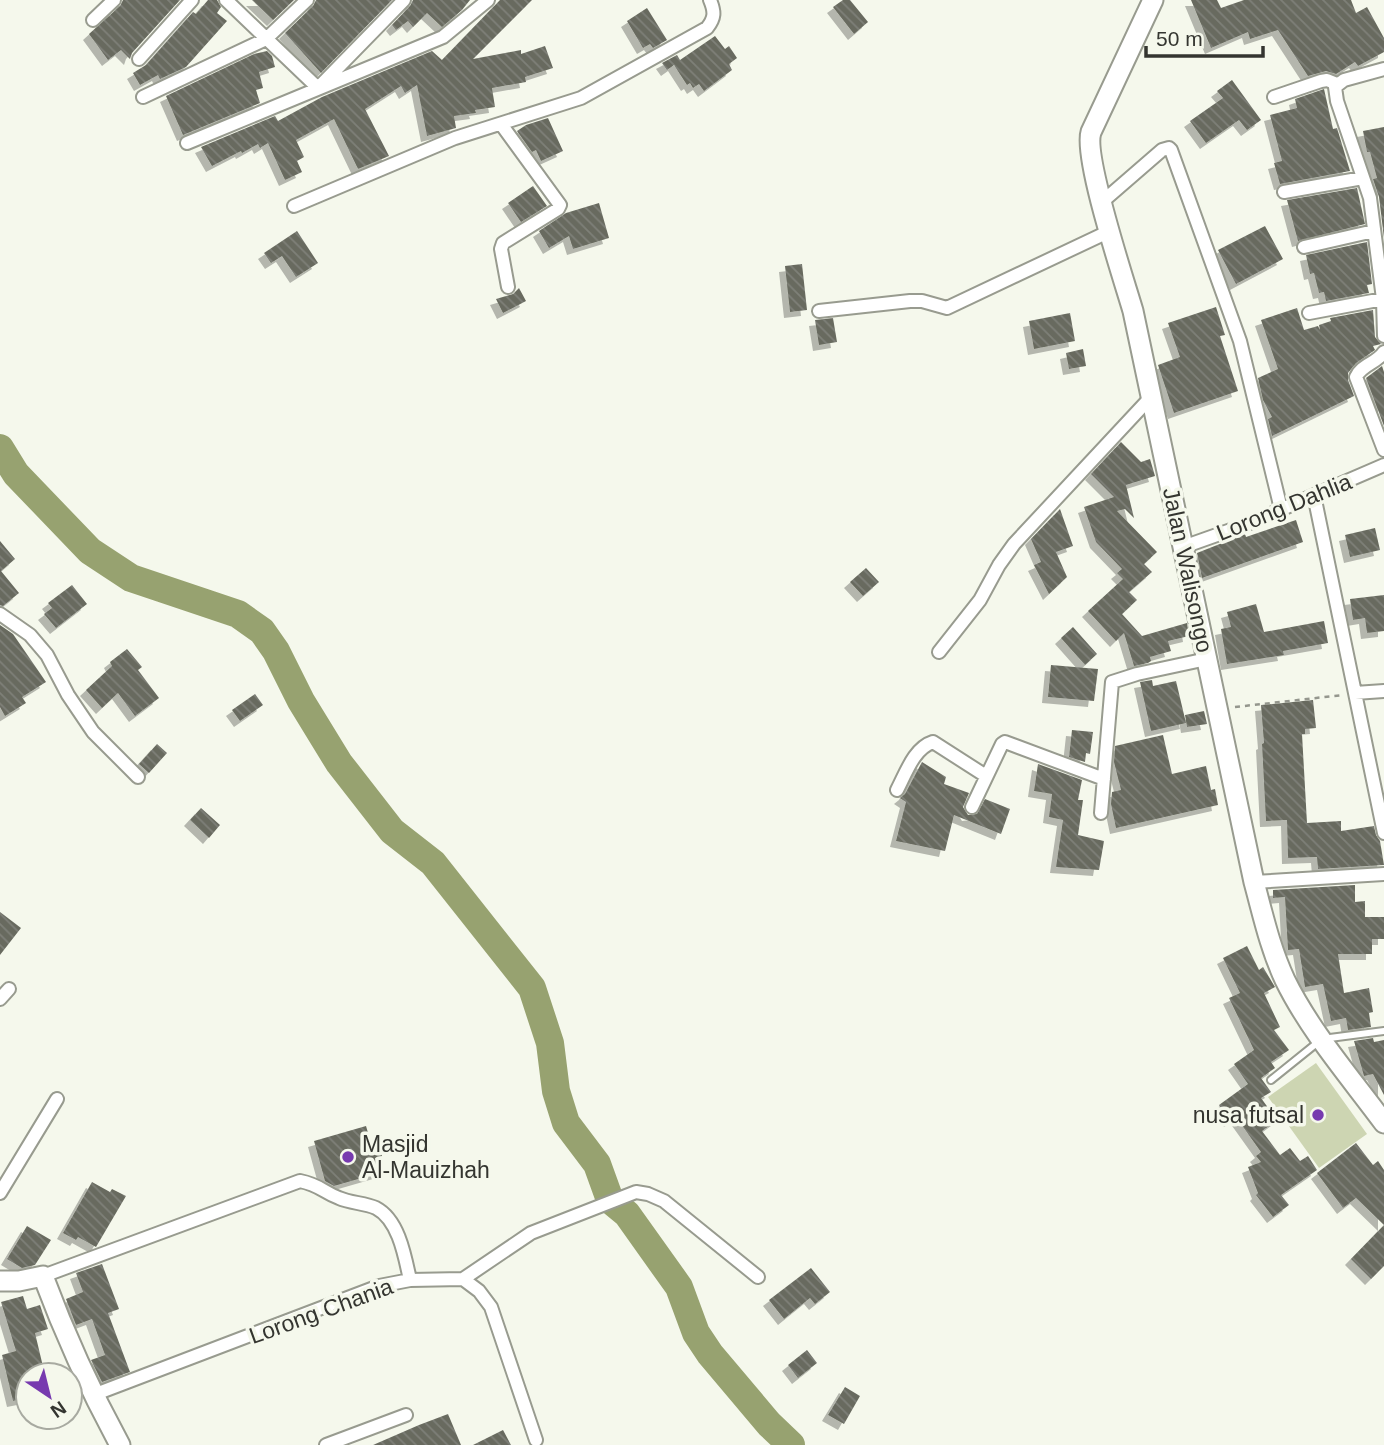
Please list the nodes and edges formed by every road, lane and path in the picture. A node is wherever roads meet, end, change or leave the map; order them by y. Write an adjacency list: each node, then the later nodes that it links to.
1 (114, 0): 9 (street)
2 (191, 0): 11 (street)
3 (226, 0): 10 (street)
4 (307, 0): 10 (street)
5 (404, 0): 14 (street)
6 (488, 0): 14 (street)
7 (710, 0): 17 (street)
8 (1153, 0): 21 (street, Jalan Walisongo)
9 (93, 20)
10 (266, 39): 14 (street); 15 (street)
11 (139, 59)
12 (1384, 69): 13 (street)
13 (1337, 84): 16 (street); 19 (street)
14 (318, 88): 18 (street)
15 (143, 97)
16 (1274, 97)
17 (501, 124): 22 (street); 26 (street)
18 (187, 143)
19 (1363, 178): 20 (street); 24 (street)
20 (1284, 192)
21 (1102, 202): 23 (street, Jalan Walisongo); 36 (street)
22 (294, 206)
23 (1110, 231): 28 (street); 32 (street, Jalan Walisongo)
24 (1374, 231): 25 (street); 27 (street)
25 (1304, 247)
26 (508, 287)
27 (1383, 299): 29 (street); 30 (street)
28 (819, 311)
29 (1309, 313)
30 (1384, 336)
31 (1384, 352): 33 (street)
32 (1151, 397): 37 (street, Jalan Walisongo); 39 (street)
33 (1384, 450)
34 (1384, 465): 35 (street, Lorong Dahlia)
35 (1314, 495): 36 (street, Lorong Dahlia); 42 (street)
36 (1281, 509): 37 (street, Lorong Dahlia)
37 (1183, 547): 40 (street, Jalan Walisongo)
38 (0, 614): 45 (street)
39 (939, 652)
40 (1207, 659): 43 (street, Jalan Walisongo); 46 (street)
41 (1384, 691): 42 (street)
42 (1355, 693): 43 (path); 49 (street)
43 (1217, 709): 53 (street, Jalan Walisongo)
44 (986, 776): 46 (street); 47 (street); 48 (street)
45 (138, 777)
46 (1104, 779): 50 (street)
47 (897, 790)
48 (972, 807)
49 (1381, 808): 51 (street)
50 (1101, 813)
51 (1384, 833)
52 (1384, 874): 53 (street)
53 (1254, 882): 55 (street, Jalan Walisongo)
54 (1384, 1031): 55 (lane)
55 (1322, 1039): 56 (lane); 58 (street, Jalan Walisongo)
56 (1271, 1080)
57 (57, 1099): 59 (street)
58 (1384, 1123)
59 (0, 1193)
60 (43, 1276): 63 (street); 64 (street); 65 (street)
61 (758, 1278): 62 (street)
62 (463, 1279): 63 (street, Lorong Chania); 67 (street)
63 (410, 1280): 65 (street, Lorong Chania)
64 (0, 1281)
65 (93, 1395): 68 (street)
66 (406, 1415): 69 (street)
67 (536, 1440)
68 (120, 1445)
69 (326, 1445)

